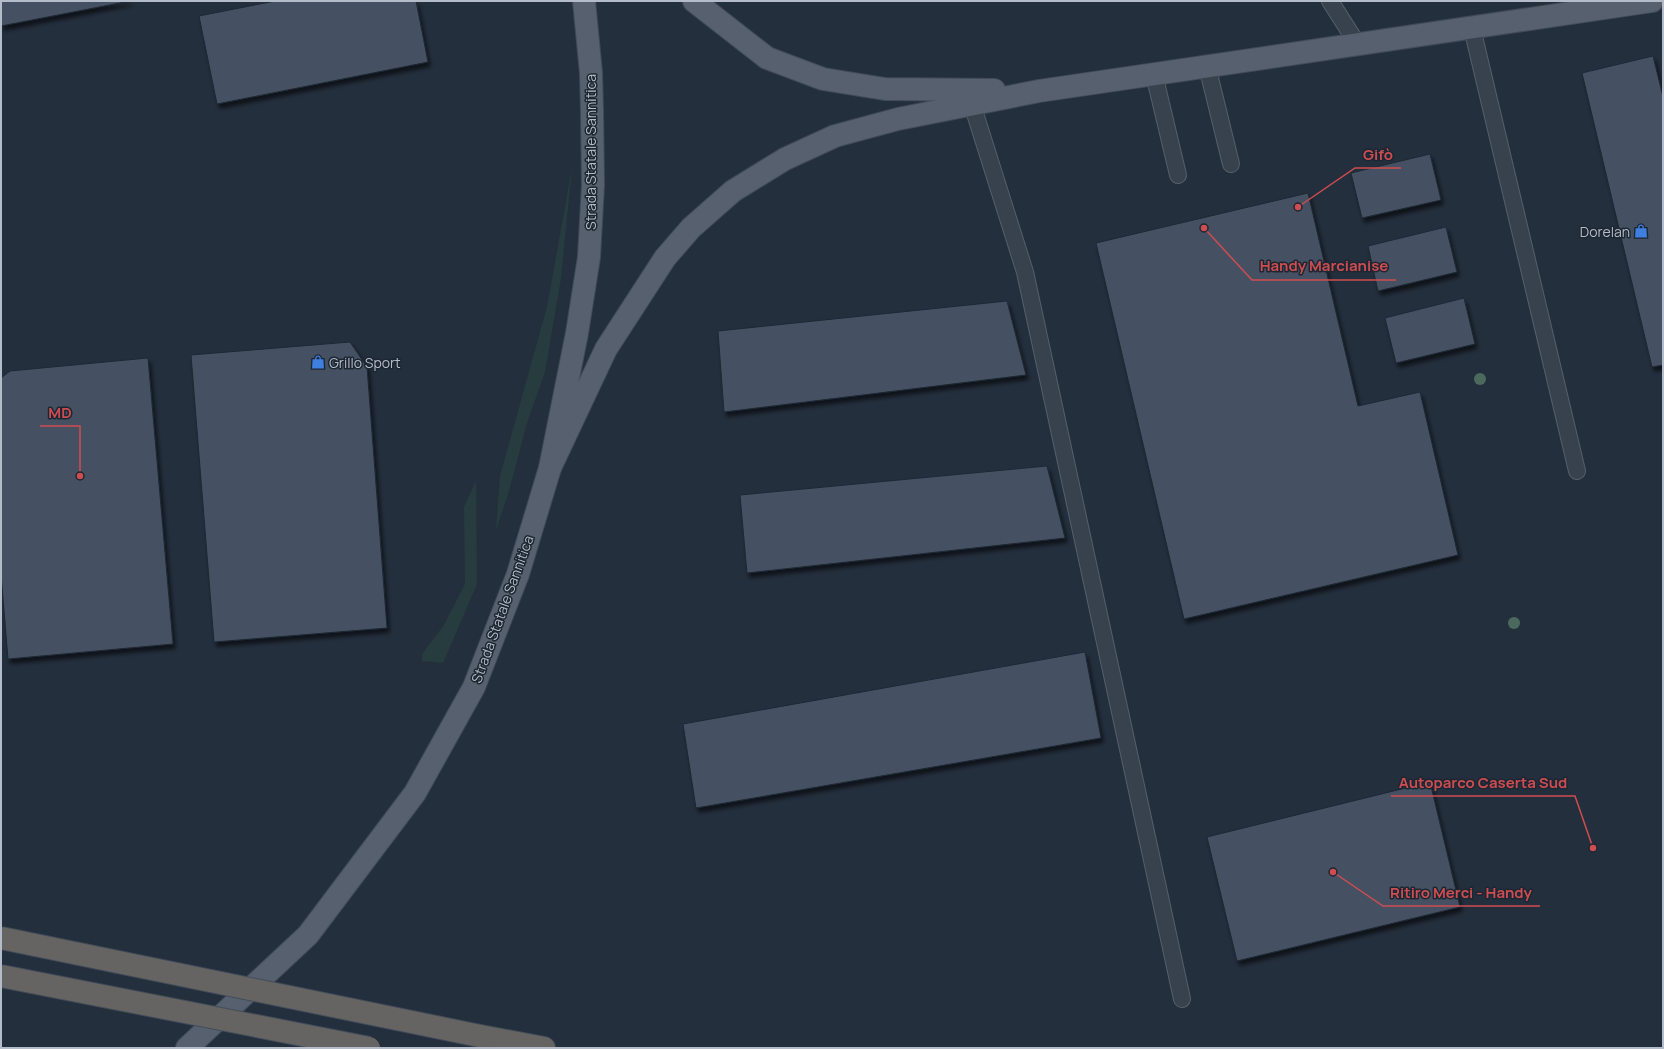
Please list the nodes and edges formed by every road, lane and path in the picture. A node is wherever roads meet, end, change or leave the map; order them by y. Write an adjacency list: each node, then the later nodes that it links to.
1 (584, 1): 13 (main road, Strada Statale Sannitica)
2 (694, 1): 9 (main road)
3 (1330, 1): 6 (lane)
4 (1652, 1): 5 (main road)
5 (1472, 28): 6 (main road); 14 (lane)
6 (1358, 44): 7 (main road)
7 (1207, 66): 8 (main road); 11 (lane)
8 (1154, 74): 9 (main road); 12 (lane)
9 (1039, 91): 10 (main road)
10 (972, 104): 13 (main road); 17 (lane)
11 (1231, 164)
12 (1178, 175)
13 (550, 468): 18 (main road, Strada Statale Sannitica)
14 (1577, 471)
15 (1, 938): 20 (highway, bridge)
16 (1, 976): 19 (highway, bridge)
17 (1182, 999)
18 (187, 1048)
19 (370, 1048)
20 (544, 1048)

